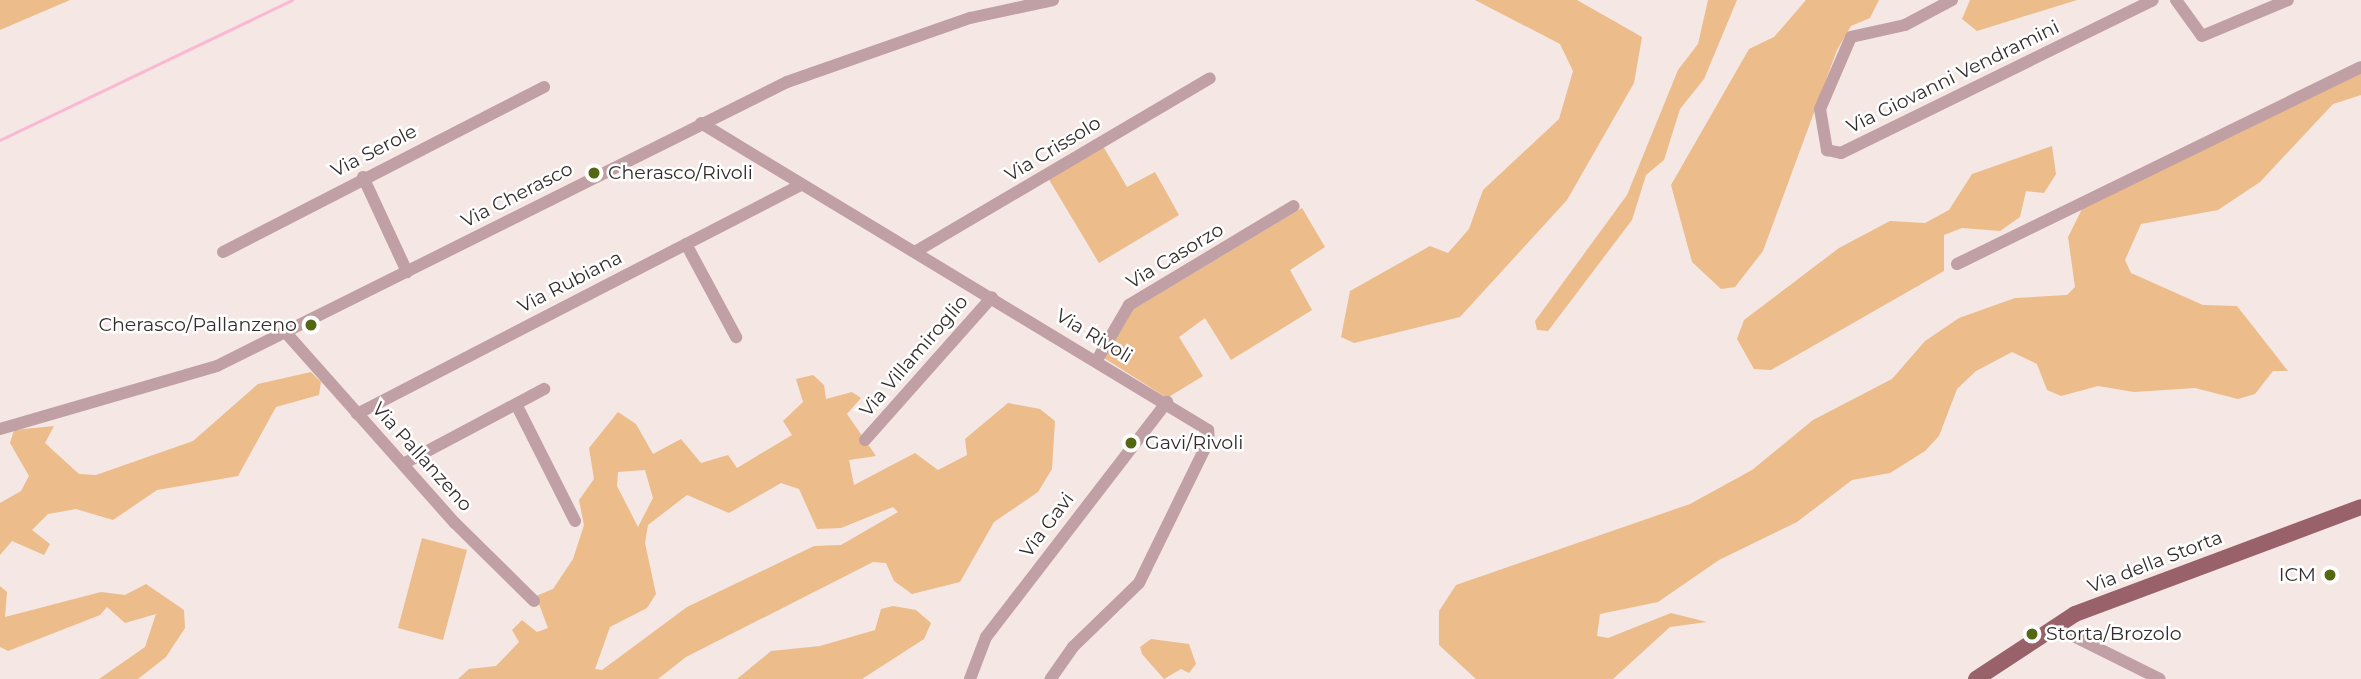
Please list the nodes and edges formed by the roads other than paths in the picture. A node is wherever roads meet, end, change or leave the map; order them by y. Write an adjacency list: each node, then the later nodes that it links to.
1 (1053, 0): 9 (street, Via Cherasco)
2 (1952, 0): 3 (street, Via Giovanni Vendramini)
3 (2153, 0)
4 (2176, 0): 5 (street)
5 (2288, 0)
6 (2361, 66): 16 (street)
7 (1210, 78): 15 (street, Via Crissolo)
8 (544, 87): 10 (street, Via Serole)
9 (701, 123): 11 (street, Via Rivoli); 17 (street, Via Cherasco)
10 (363, 177): 14 (street, Via Serole); 17 (street)
11 (800, 185): 13 (street, Via Rubiana); 15 (street, Via Rivoli)
12 (1294, 206): 21 (street, Via Casorzo)
13 (686, 244): 20 (street); 25 (street, Via Rubiana)
14 (223, 251)
15 (915, 252): 18 (street, Via Rivoli)
16 (1957, 264)
17 (407, 272): 19 (street, Via Cherasco)
18 (992, 297): 21 (street, Via Rivoli); 27 (street, Via Villamiroglio)
19 (287, 334): 25 (street, Via Pallanzeno); 26 (street, Via Cherasco)
20 (736, 337)
21 (1097, 360): 23 (street, Via Rivoli)
22 (544, 389): 24 (street)
23 (1167, 402): 33 (street, Via Gavi); 34 (street, Via Rivoli)
24 (516, 404): 28 (street); 30 (street)
25 (357, 414): 28 (street, Via Pallanzeno)
26 (0, 429)
27 (866, 440)
28 (403, 464): 31 (street, Via Pallanzeno)
29 (2361, 507): 32 (main road, Via della Storta)
30 (575, 521)
31 (534, 601)
32 (2053, 626): 35 (main road, Via della Storta); 36 (street)
33 (970, 679)
34 (1051, 679)
35 (1976, 679)
36 (2160, 679)

